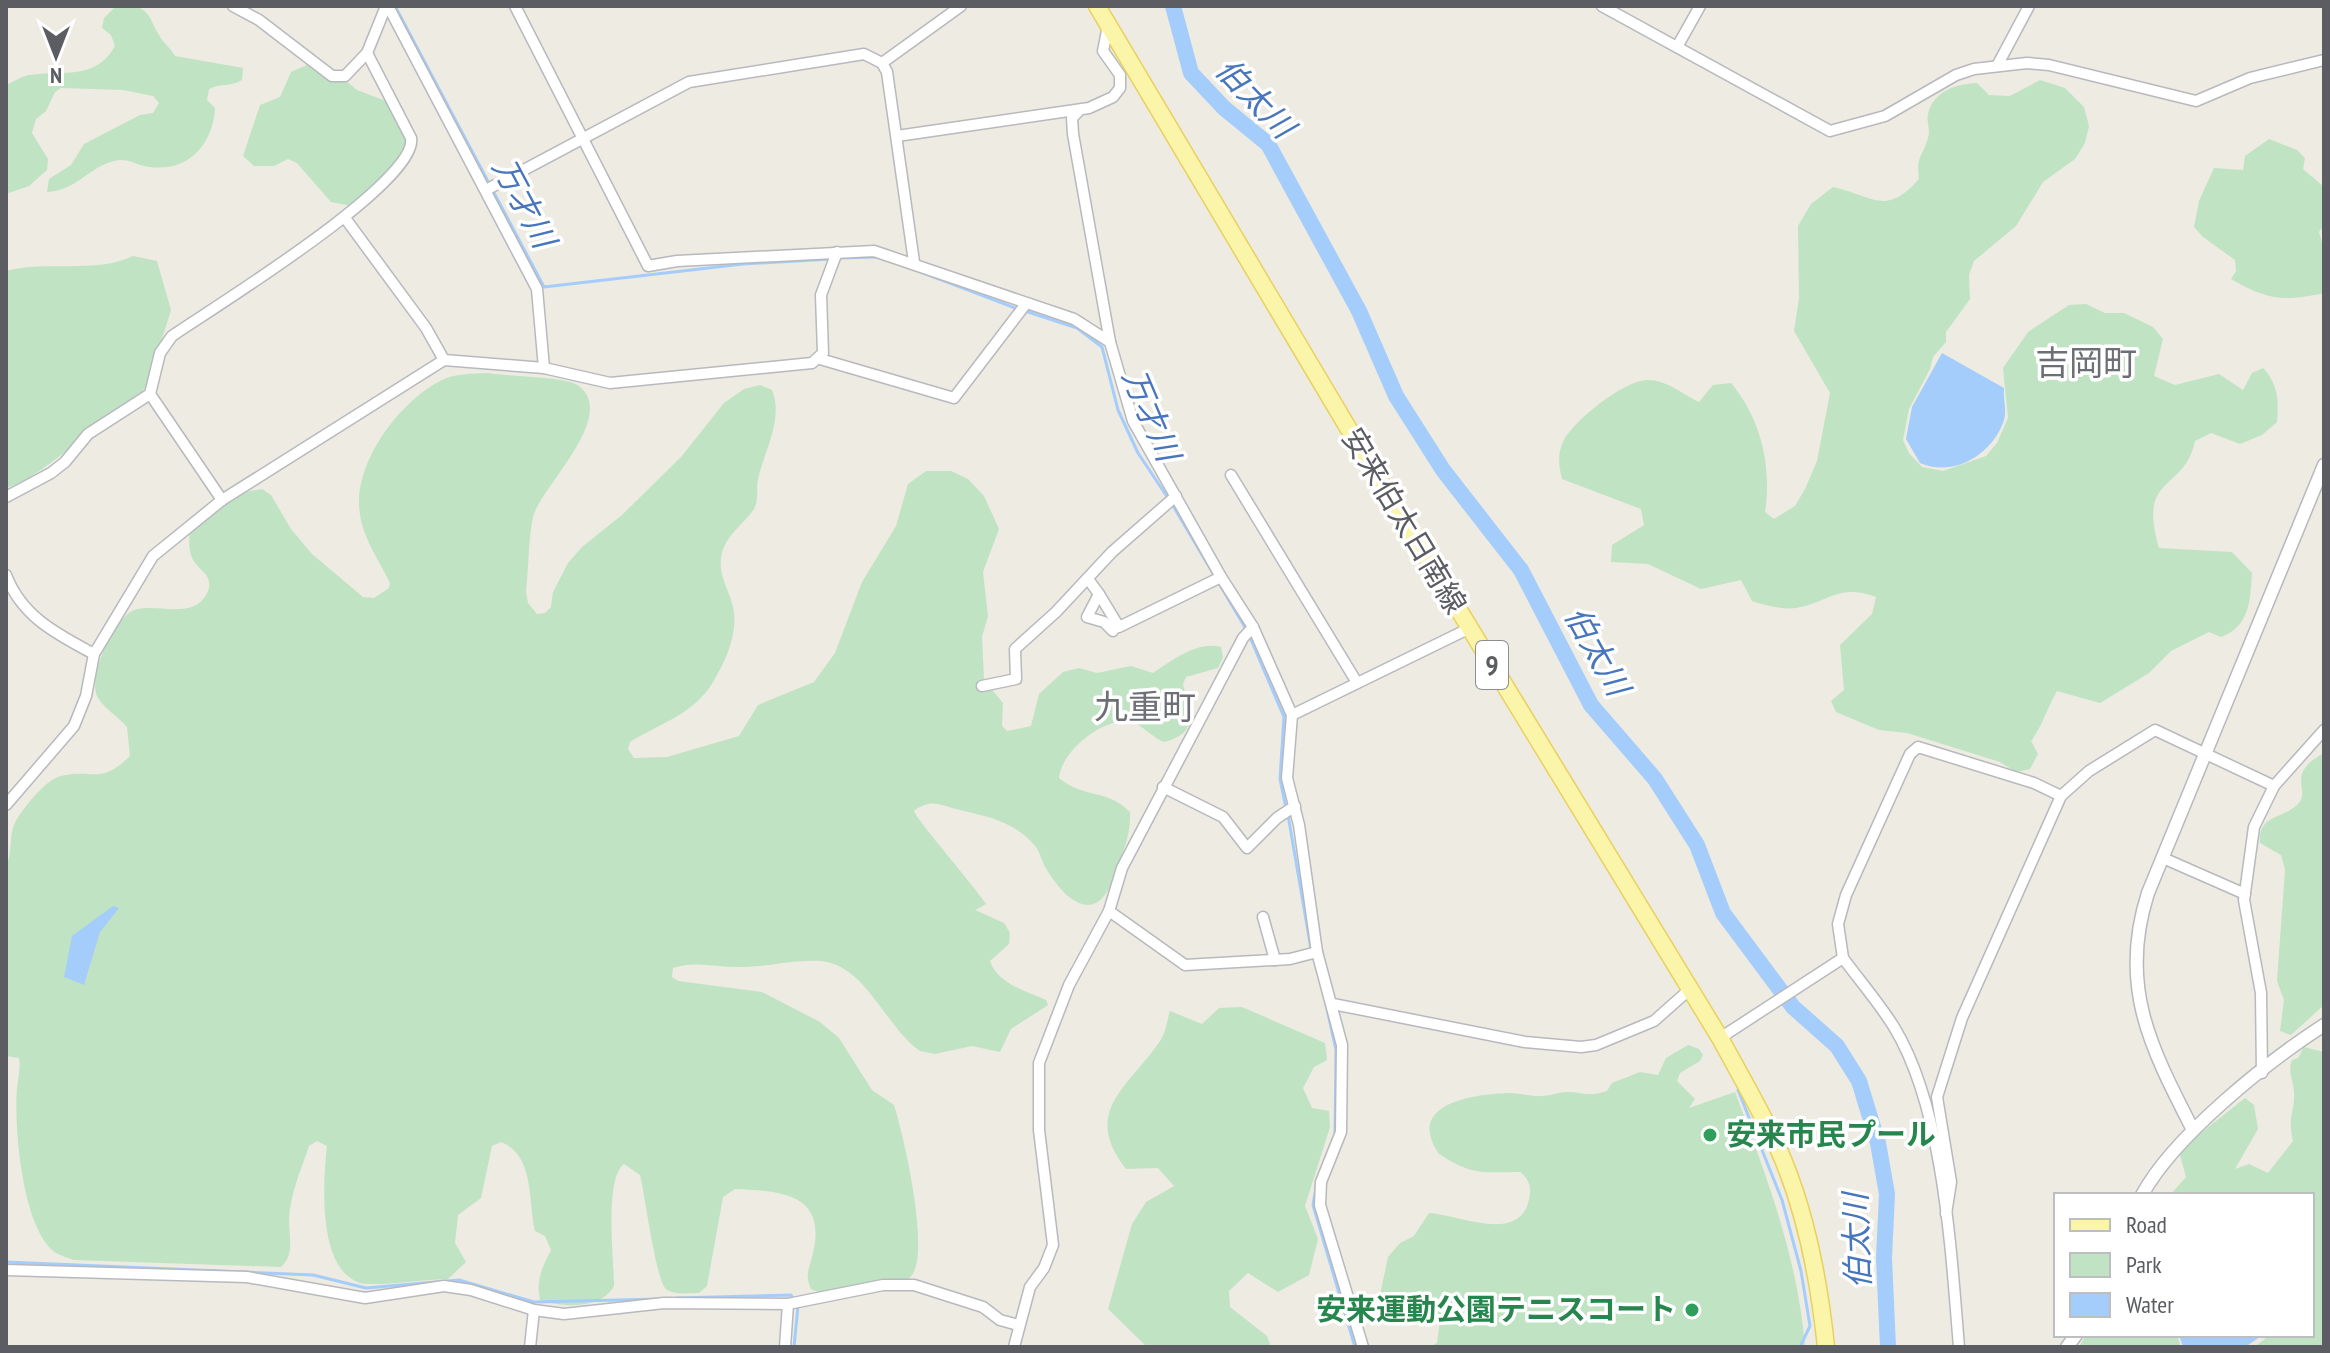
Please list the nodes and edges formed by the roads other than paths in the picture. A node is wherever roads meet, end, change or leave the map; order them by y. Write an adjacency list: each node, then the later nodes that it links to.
1 (233, 6): 11 (street)
2 (387, 6): 11 (street); 18 (street)
3 (515, 6): 17 (street)
4 (961, 6): 13 (street)
5 (1097, 6): 9 (main road, 安来伯太日南線 / 9)
6 (1602, 6): 10 (street)
7 (1700, 6): 10 (street)
8 (2029, 6): 14 (street)
9 (1108, 26): 15 (street); 37 (main road, 安来伯太日南線 / 9)
10 (1677, 47): 14 (street)
11 (367, 53): 19 (street)
12 (2324, 60): 14 (street)
13 (882, 63): 16 (street); 17 (street)
14 (1997, 66)
15 (1078, 112): 16 (street); 23 (street)
16 (897, 136): 21 (street)
17 (582, 138): 18 (street); 20 (street)
18 (489, 188): 26 (street)
19 (345, 218): 25 (street); 27 (street)
20 (835, 257): 21 (street); 24 (street)
21 (914, 262): 22 (street)
22 (1024, 308): 23 (street); 24 (street)
23 (1110, 342): 32 (street)
24 (820, 359): 26 (street)
25 (444, 360): 26 (street); 31 (street)
26 (544, 368)
27 (150, 394): 30 (street); 31 (street)
28 (2324, 465): 45 (street)
29 (1231, 475): 41 (street)
30 (6, 497)
31 (222, 500): 40 (street)
32 (1172, 500): 34 (street); 35 (street)
33 (6, 575): 40 (street)
34 (1088, 579): 36 (street); 42 (street)
35 (1216, 580): 36 (street); 38 (street)
36 (1099, 594): 39 (street)
37 (1470, 628): 41 (street); 58 (main road, 安来伯太日南線 / 9)
38 (1249, 630): 43 (street); 47 (street)
39 (1113, 631)
40 (94, 654): 49 (street)
41 (1356, 681): 43 (street)
42 (982, 686)
43 (1292, 715): 50 (street)
44 (2324, 730): 46 (street)
45 (2205, 756): 46 (street); 48 (street); 51 (street)
46 (2274, 786): 52 (street)
47 (1163, 787): 50 (street); 53 (street)
48 (2061, 796): 57 (street); 65 (street)
49 (6, 805)
50 (1289, 810): 55 (street)
51 (2163, 858): 52 (street); 63 (street)
52 (2245, 894): 62 (street)
53 (1109, 911): 56 (street); 69 (street)
54 (1263, 917): 56 (street)
55 (1317, 952): 56 (street); 59 (street)
56 (1275, 960)
57 (1840, 960): 61 (street); 65 (street)
58 (1689, 990): 59 (street); 61 (main road, 安来伯太日南線 / 9)
59 (1333, 1004): 73 (street)
60 (2324, 1025): 62 (street)
61 (1726, 1034): 74 (main road, 安来伯太日南線 / 9)
62 (2262, 1073): 63 (street)
63 (2193, 1130): 64 (street)
64 (2143, 1193)
65 (1946, 1214): 75 (street)
66 (6, 1270): 68 (street)
67 (788, 1304): 68 (street); 69 (street); 71 (street)
68 (534, 1310): 70 (street)
69 (1018, 1325): 72 (street)
70 (530, 1347)
71 (785, 1347)
72 (1014, 1347)
73 (1363, 1347)
74 (1826, 1347)
75 (1959, 1347)

